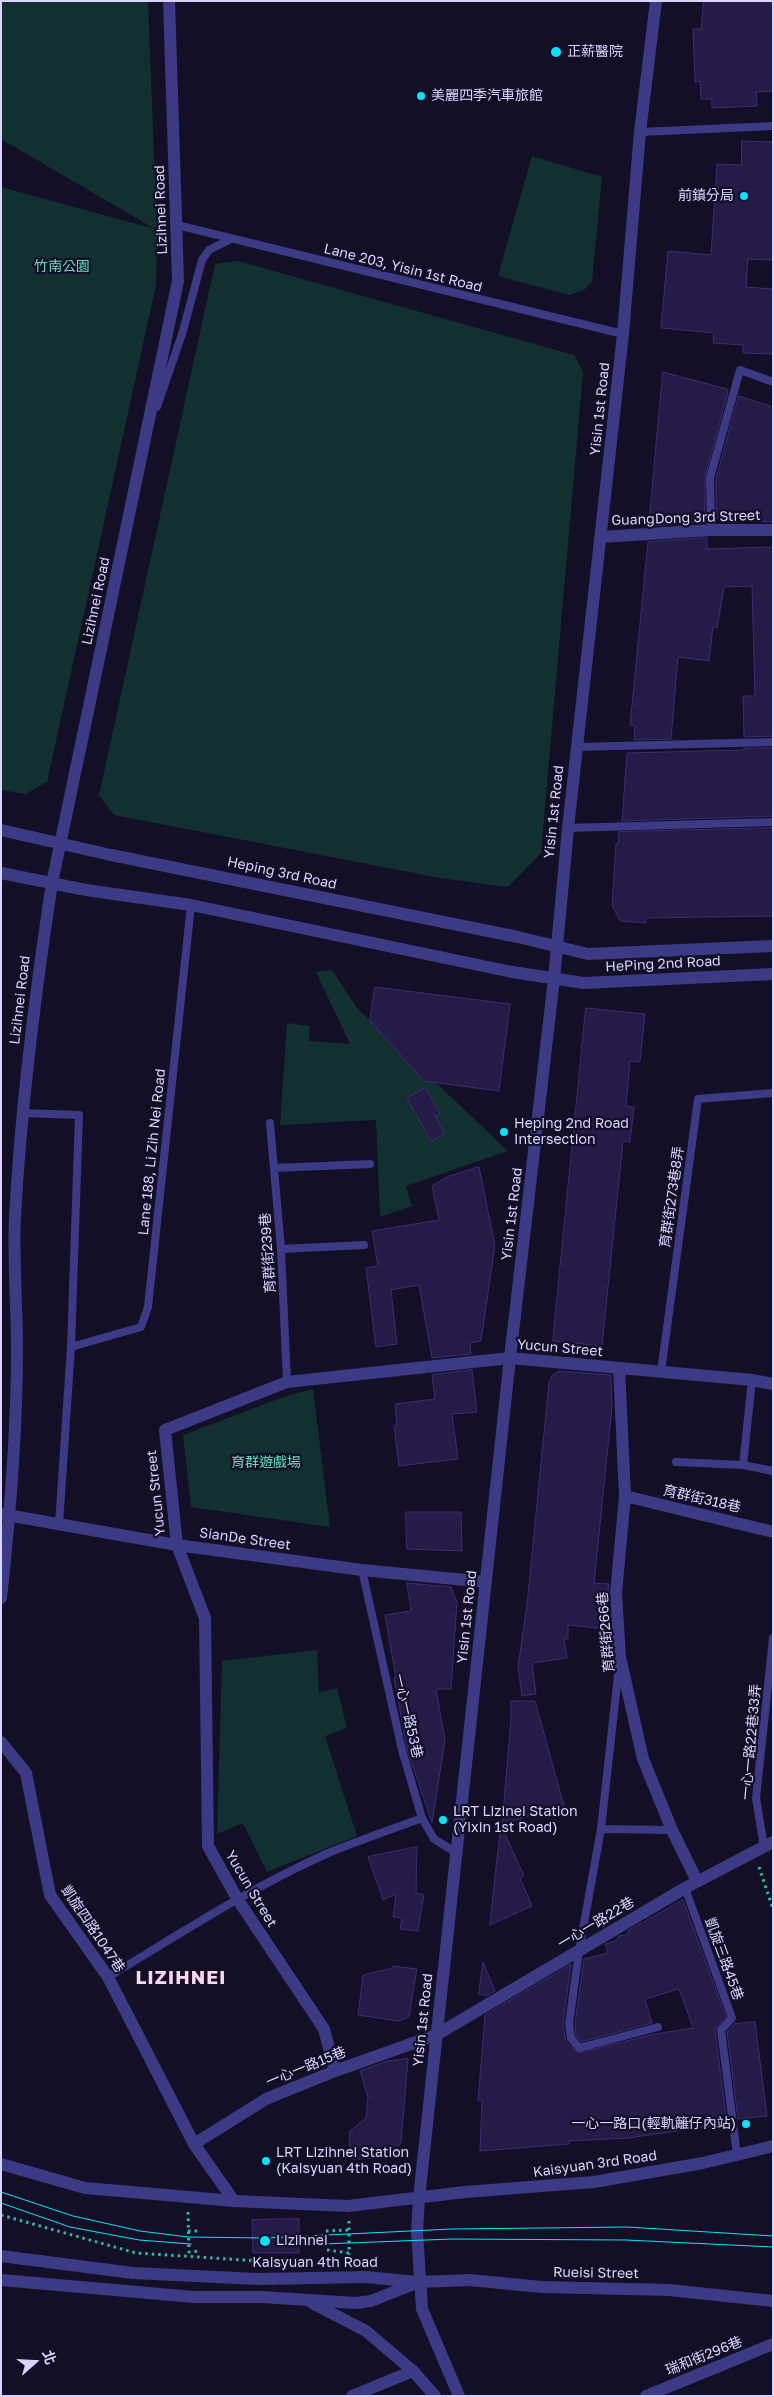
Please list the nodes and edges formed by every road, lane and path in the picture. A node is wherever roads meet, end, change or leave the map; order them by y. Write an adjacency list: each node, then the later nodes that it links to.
1 (169, 1): 5 (street, Lizihnei Road)
2 (656, 1): 4 (street, Yisin 1st Road)
3 (773, 126): 4 (lane)
4 (640, 132): 7 (street, Yisin 1st Road)
5 (177, 225): 6 (lane, Lane 203, Yisin 1st Road); 9 (street, Lizihnei Road)
6 (231, 239): 7 (lane, Lane 203, Yisin 1st Road); 9 (lane, Lizihnei Road)
7 (623, 334): 12 (street, Yisin 1st Road)
8 (773, 382): 10 (lane)
9 (144, 444): 18 (street, Lizihnei Road)
10 (711, 530): 11 (street, GuangDong 3rd Street); 12 (street, GuangDong 3rd Street)
11 (773, 530)
12 (601, 537): 14 (street, Yisin 1st Road)
13 (773, 742): 14 (lane)
14 (577, 747): 16 (street, Yisin 1st Road)
15 (773, 822): 16 (lane)
16 (568, 828): 23 (street, Yisin 1st Road)
17 (1, 830): 18 (street, Heping 3rd Road)
18 (61, 843): 20 (street, Lizihnei Road); 23 (street, Heping 3rd Road)
19 (1, 873): 20 (street)
20 (52, 884): 21 (street); 27 (street, Lizihnei Road)
21 (191, 906): 25 (street); 33 (lane, Lane 188, Li Zih Nei Road)
22 (773, 946): 23 (street, HePing 2nd Road)
23 (557, 947): 25 (street, Yisin 1st Road)
24 (773, 974): 25 (street, HePing 2nd Road)
25 (554, 978): 34 (street, Yisin 1st Road)
26 (773, 1093): 36 (lane, 育群街273巷8弄)
27 (22, 1113): 33 (lane); 44 (street, Lizihnei Road)
28 (270, 1123): 30 (lane, 育群街239巷)
29 (370, 1164): 30 (lane)
30 (274, 1168): 32 (lane, 育群街239巷)
31 (364, 1245): 32 (lane)
32 (281, 1249): 38 (lane, 育群街239巷)
33 (71, 1347): 45 (lane)
34 (510, 1358): 35 (street, Yucun Street); 38 (street, Yucun Street); 49 (street, Yisin 1st Road)
35 (619, 1368): 36 (street, Yucun Street); 43 (street, 育群街266巷)
36 (661, 1372): 37 (street, Yucun Street)
37 (752, 1380): 39 (street, Yucun Street); 41 (lane)
38 (287, 1382): 47 (street, Yucun Street)
39 (773, 1384)
40 (676, 1462): 41 (lane)
41 (743, 1465): 42 (lane)
42 (773, 1471)
43 (625, 1496): 46 (street, 育群街318巷); 52 (street, 育群街266巷)
44 (6, 1514): 45 (street, SianDe Street); 50 (street, Lizihnei Road)
45 (58, 1524): 47 (street, SianDe Street)
46 (773, 1532)
47 (177, 1545): 48 (street, SianDe Street); 61 (street, Yucun Street)
48 (362, 1570): 49 (street, SianDe Street); 54 (lane, 一心一路53巷)
49 (486, 1582): 58 (street, Yisin 1st Road)
50 (1, 1598)
51 (773, 1638): 57 (lane, 一心一路22巷33弄)
52 (620, 1657): 55 (lane); 56 (street, 育群街266巷)
53 (1, 1742): 64 (street, 凱旋四路1047巷)
54 (422, 1818): 58 (lane, 一心一路53巷); 61 (lane)
55 (601, 1829): 56 (lane); 63 (lane)
56 (672, 1830): 59 (street, 育群街266巷)
57 (764, 1847): 59 (street, 一心一路22巷); 62 (path)
58 (457, 1853): 66 (street, Yisin 1st Road)
59 (697, 1881): 60 (street, 一心一路22巷)
60 (686, 1888): 63 (street, 一心一路22巷); 70 (lane, 凱旋三路45巷)
61 (238, 1900): 64 (lane); 67 (street, Yucun Street)
62 (773, 1909)
63 (578, 1951): 65 (lane); 66 (street, 一心一路22巷)
64 (108, 1977): 68 (street, 凱旋四路1047巷)
65 (658, 2027)
66 (436, 2035): 67 (street, 一心一路15巷); 73 (street, Yisin 1st Road)
67 (336, 2071): 68 (street, 一心一路15巷)
68 (194, 2144): 74 (street, 凱旋四路1047巷)
69 (773, 2146): 70 (street, Kaisyuan 3rd Road)
70 (737, 2155): 73 (street, Kaisyuan 3rd Road)
71 (1, 2164): 72 (street)
72 (187, 2196): 74 (street); 78 (path)
73 (419, 2198): 75 (street); 88 (street, Yisin 1st Road)
74 (234, 2200): 75 (street)
75 (348, 2206): 77 (path)
76 (1, 2215): 85 (path)
77 (349, 2230): 80 (path); 83 (path)
78 (188, 2231): 79 (path); 82 (path)
79 (201, 2231)
80 (326, 2231)
81 (327, 2250): 83 (path)
82 (201, 2251)
83 (349, 2253): 86 (path)
84 (1, 2256): 88 (street, Kaisyuan 4th Road)
85 (282, 2262)
86 (350, 2266)
87 (1, 2280): 89 (street)
88 (419, 2282): 89 (street); 90 (street, Rueisi Street); 95 (street, Yisin 1st Road)
89 (310, 2301): 92 (street)
90 (773, 2301)
91 (773, 2344): 96 (street, 瑞和街296巷)
92 (413, 2370): 93 (street); 94 (street)
93 (352, 2396)
94 (434, 2396)
95 (459, 2396)
96 (646, 2396)

